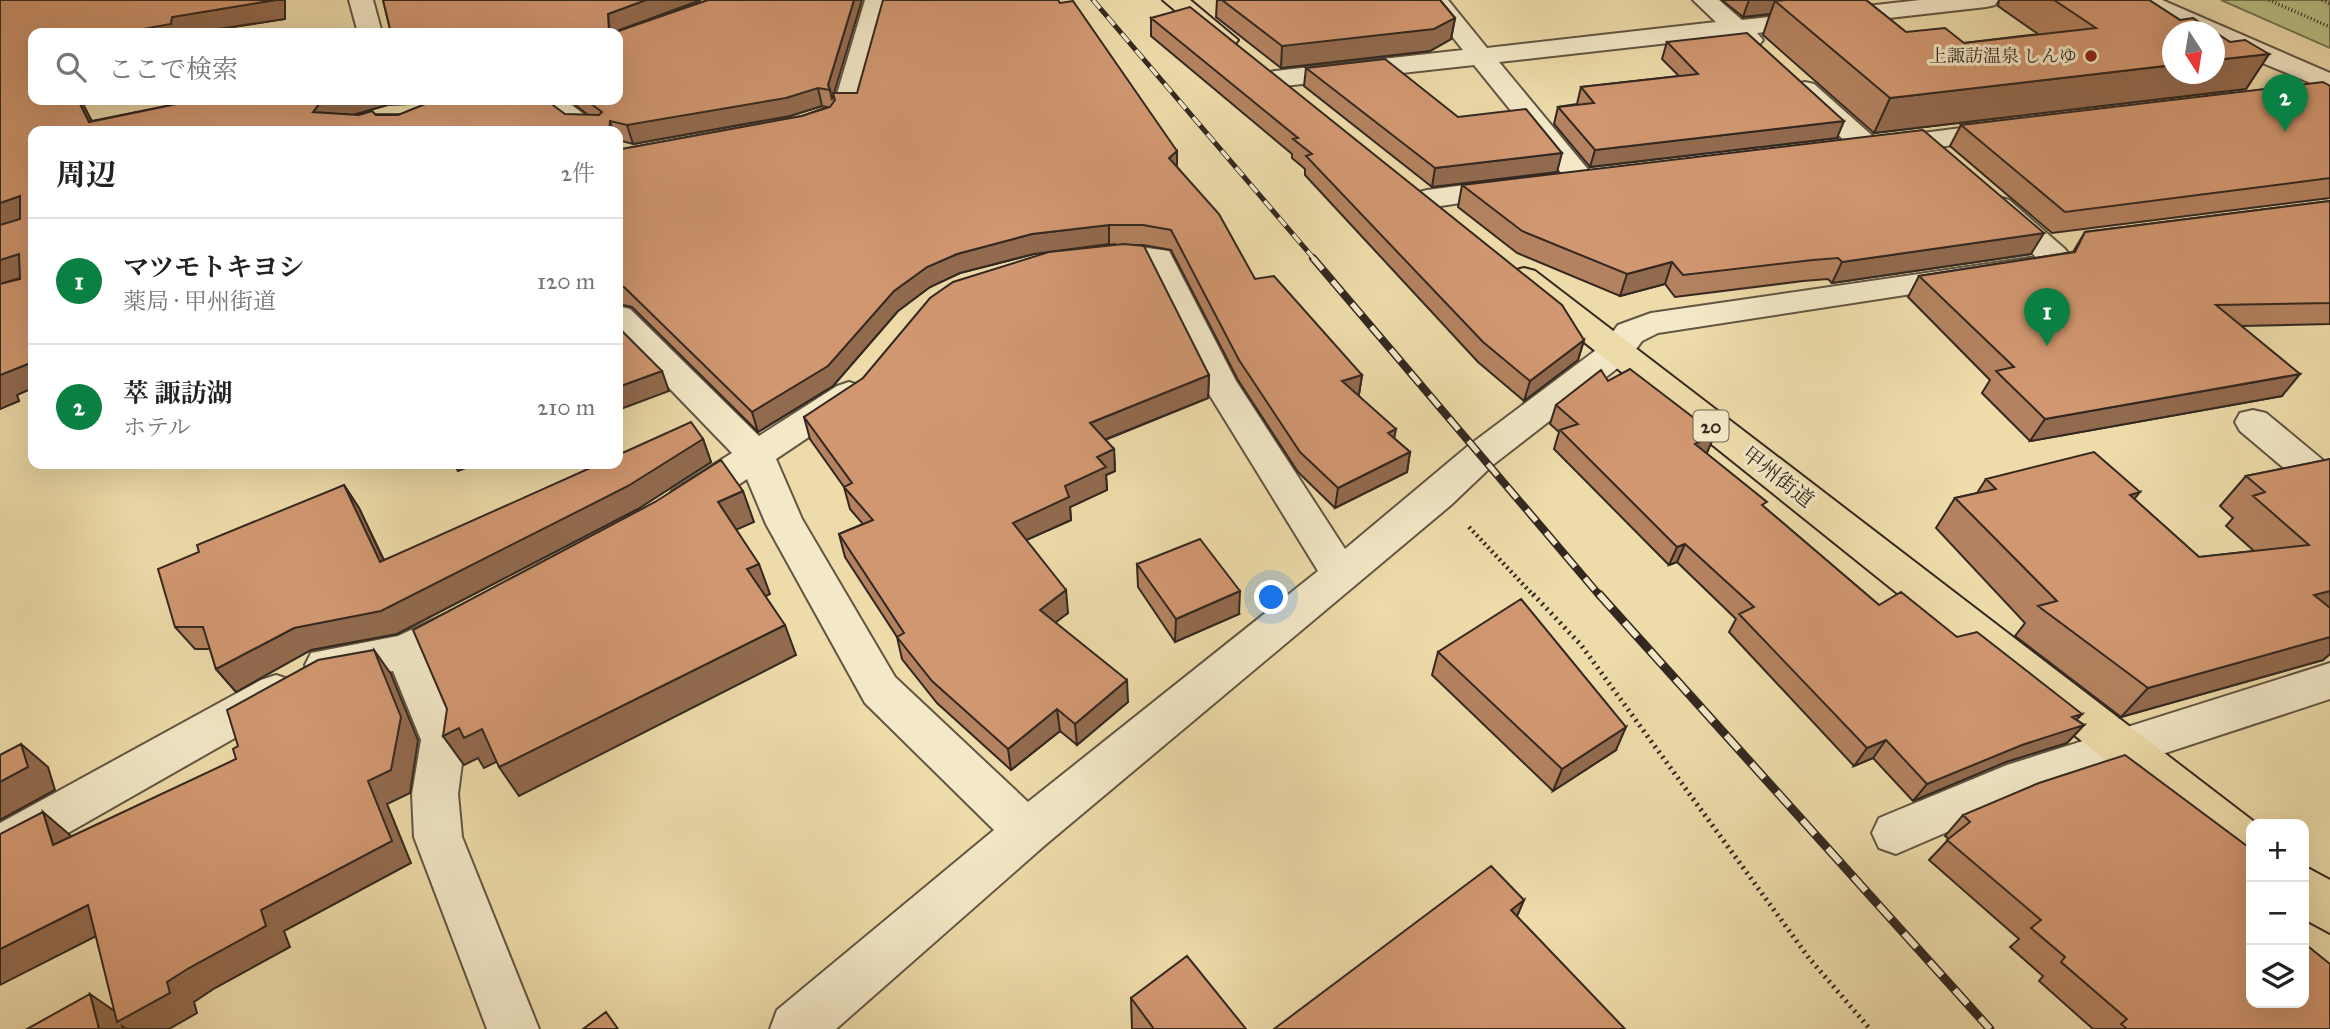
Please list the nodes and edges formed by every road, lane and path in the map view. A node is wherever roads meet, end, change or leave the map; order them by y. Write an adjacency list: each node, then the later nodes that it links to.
1 (361, 0): 13 (street)
2 (877, 0): 23 (street)
3 (1175, 0): 19 (highway)
4 (1435, 0): 16 (street)
5 (1705, 0): 14 (street)
6 (1986, 0): 14 (street)
7 (2142, 0): 11 (street)
8 (2269, 0): 12 (path)
9 (2322, 0): 10 (path)
10 (2330, 4)
11 (2187, 21)
12 (2330, 27)
13 (369, 28)
14 (1738, 29): 16 (street); 17 (street)
15 (2225, 39): 20 (street)
16 (1478, 56): 19 (street); 31 (street)
17 (1768, 56)
18 (1788, 74): 29 (street)
19 (1275, 79): 25 (highway)
20 (2330, 83)
21 (2330, 89): 22 (street)
22 (2294, 93)
23 (848, 104)
24 (554, 105): 26 (street)
25 (1308, 105)
26 (585, 126)
27 (2032, 127): 28 (street)
28 (1922, 140): 29 (street); 34 (street)
29 (1868, 147): 30 (street)
30 (1827, 152)
31 (1417, 191): 32 (highway)
32 (1459, 225)
33 (2083, 240): 34 (street)
34 (2044, 246): 38 (street)
35 (1501, 259): 38 (highway, 甲州街道 / 20)
36 (1062, 262): 45 (street)
37 (623, 321): 41 (street)
38 (1616, 352): 43 (street); 49 (highway, 甲州街道 / 20)
39 (871, 371): 41 (street)
40 (2253, 422): 42 (street)
41 (755, 454): 44 (street); 50 (street)
42 (2322, 471)
43 (1438, 495): 45 (street); 58 (path)
44 (653, 521)
45 (1341, 574): 50 (street)
46 (505, 599): 47 (street)
47 (406, 652): 53 (street); 56 (street)
48 (2330, 681): 49 (street)
49 (2123, 746): 51 (street); 52 (highway, 甲州街道 / 20)
50 (1027, 831): 57 (street)
51 (1896, 834)
52 (2246, 844)
53 (0, 847)
54 (2309, 893): 55 (highway)
55 (2330, 910)
56 (513, 1029)
57 (796, 1029)
58 (1870, 1029)

